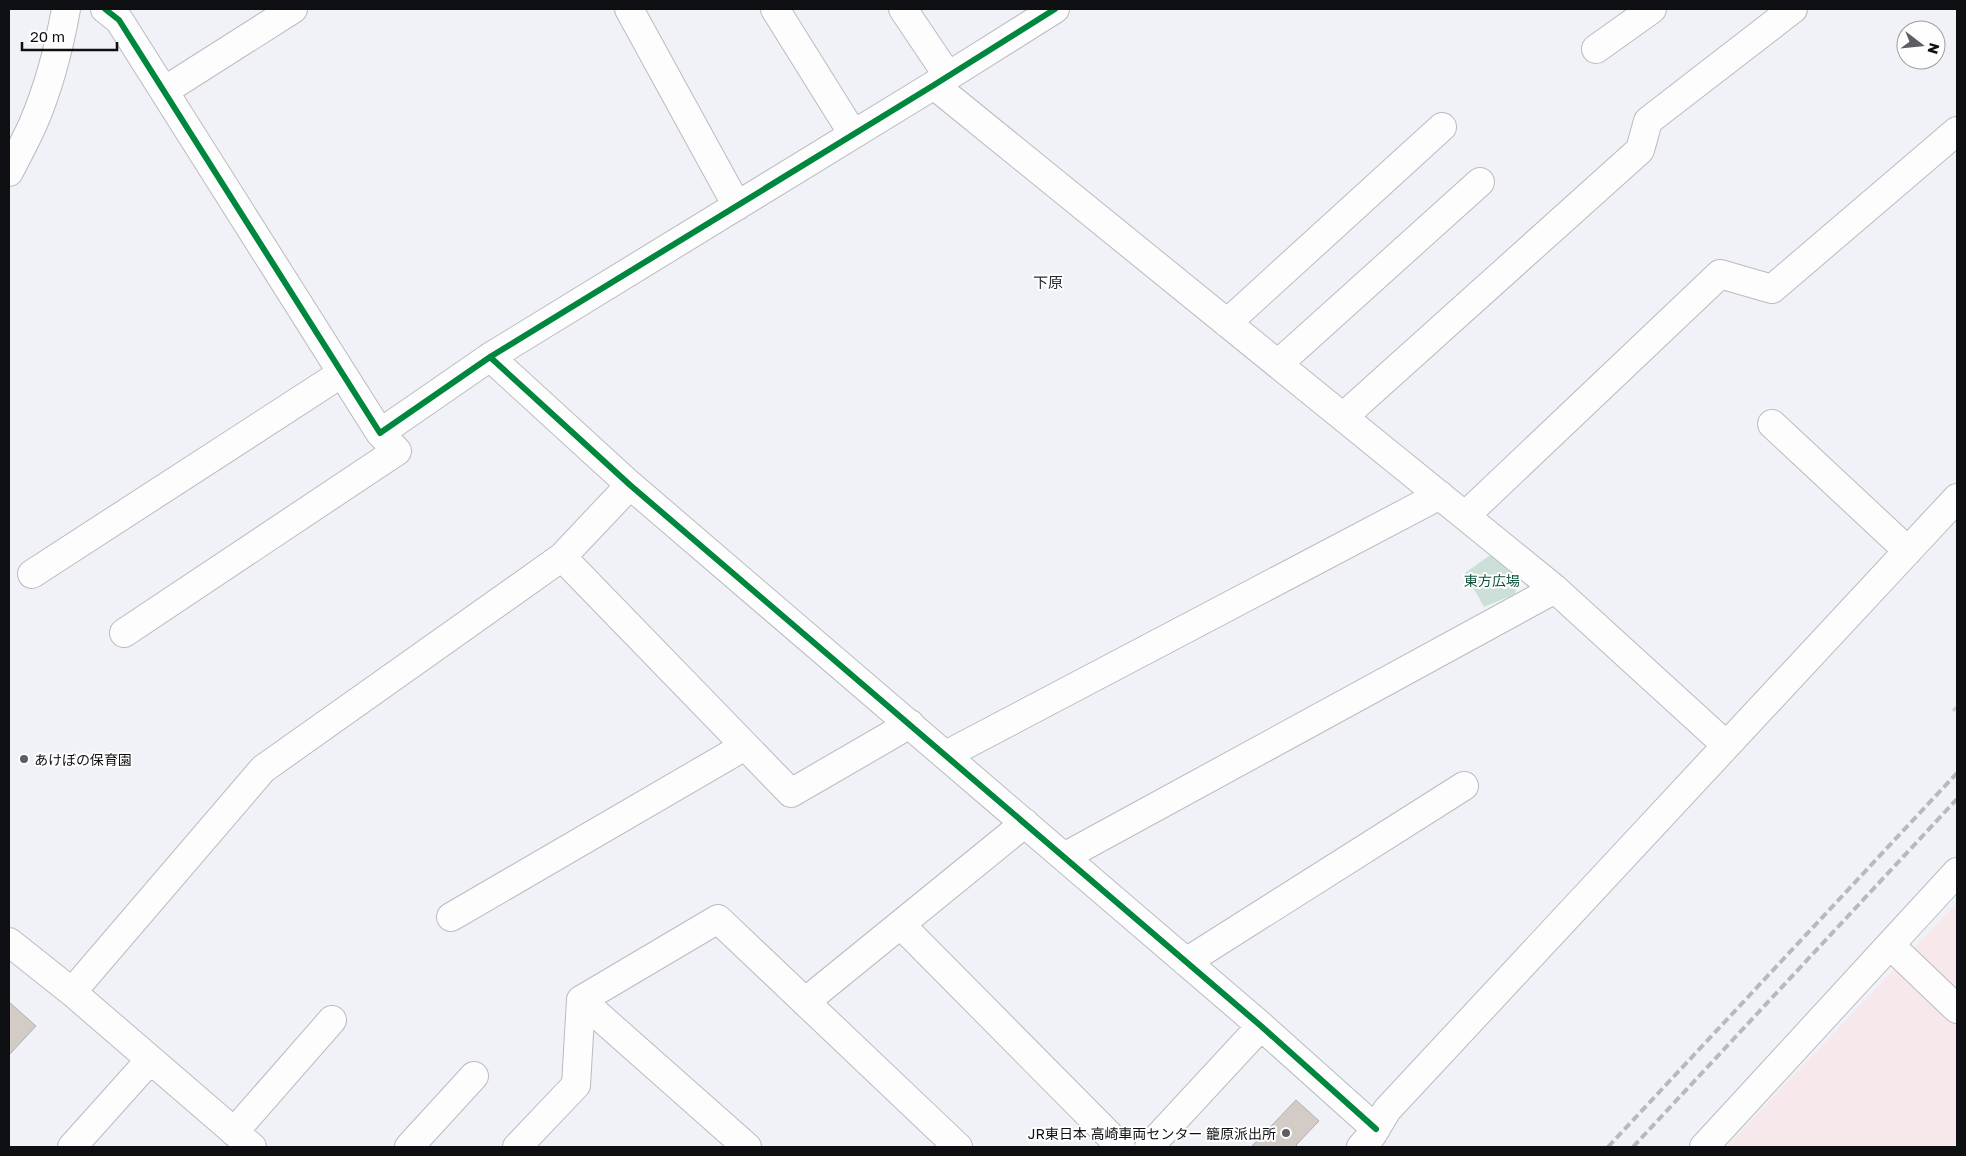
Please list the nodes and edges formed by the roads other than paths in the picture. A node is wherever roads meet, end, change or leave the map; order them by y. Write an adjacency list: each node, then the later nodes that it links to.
1 (66, 9): 16 (street)
2 (105, 9): 12 (street)
3 (293, 9): 12 (street)
4 (629, 9): 18 (street)
5 (775, 9): 15 (street)
6 (903, 9): 11 (street)
7 (1055, 9): 11 (street)
8 (1652, 9): 10 (street)
9 (1793, 9): 23 (street)
10 (1596, 49)
11 (941, 81): 15 (street); 19 (street)
12 (164, 91): 22 (street)
13 (1442, 127): 19 (street)
14 (1957, 131): 29 (street)
15 (854, 134): 18 (street)
16 (9, 172)
17 (1480, 182): 21 (street)
18 (737, 206): 20 (street)
19 (1227, 323): 21 (street)
20 (490, 357): 25 (street); 26 (street)
21 (1278, 364): 23 (street)
22 (342, 373): 25 (street); 32 (street)
23 (1343, 417): 27 (street)
24 (1772, 424): 30 (street)
25 (380, 433): 34 (street)
26 (630, 485): 31 (street); 35 (street)
27 (1440, 495): 29 (street); 38 (street)
28 (1957, 498): 30 (street)
29 (1465, 516): 33 (street)
30 (1908, 551): 36 (street)
31 (562, 556): 37 (street); 48 (street)
32 (32, 574)
33 (1555, 589): 36 (street); 41 (street)
34 (124, 633)
35 (910, 724): 37 (street); 38 (street)
36 (1726, 745): 56 (street)
37 (745, 746): 43 (street)
38 (946, 755): 40 (street)
39 (1464, 786): 47 (street)
40 (1025, 823): 41 (street); 44 (street)
41 (1064, 857): 47 (street)
42 (1957, 872): 46 (street)
43 (451, 917)
44 (901, 925): 50 (street); 63 (street)
45 (9, 942): 48 (street)
46 (1890, 945): 51 (street); 65 (street)
47 (1186, 962): 53 (street)
48 (72, 992): 54 (street)
49 (581, 1000): 50 (street); 60 (street); 61 (street)
50 (805, 1002): 62 (street)
51 (1957, 1009)
52 (332, 1020): 57 (street)
53 (1261, 1026): 56 (street); 64 (street)
54 (150, 1060): 57 (street); 58 (street)
55 (474, 1076): 59 (street)
56 (1369, 1138)
57 (243, 1139)
58 (72, 1147)
59 (409, 1147)
60 (517, 1147)
61 (747, 1147)
62 (958, 1147)
63 (1121, 1147)
64 (1149, 1147)
65 (1704, 1147)

